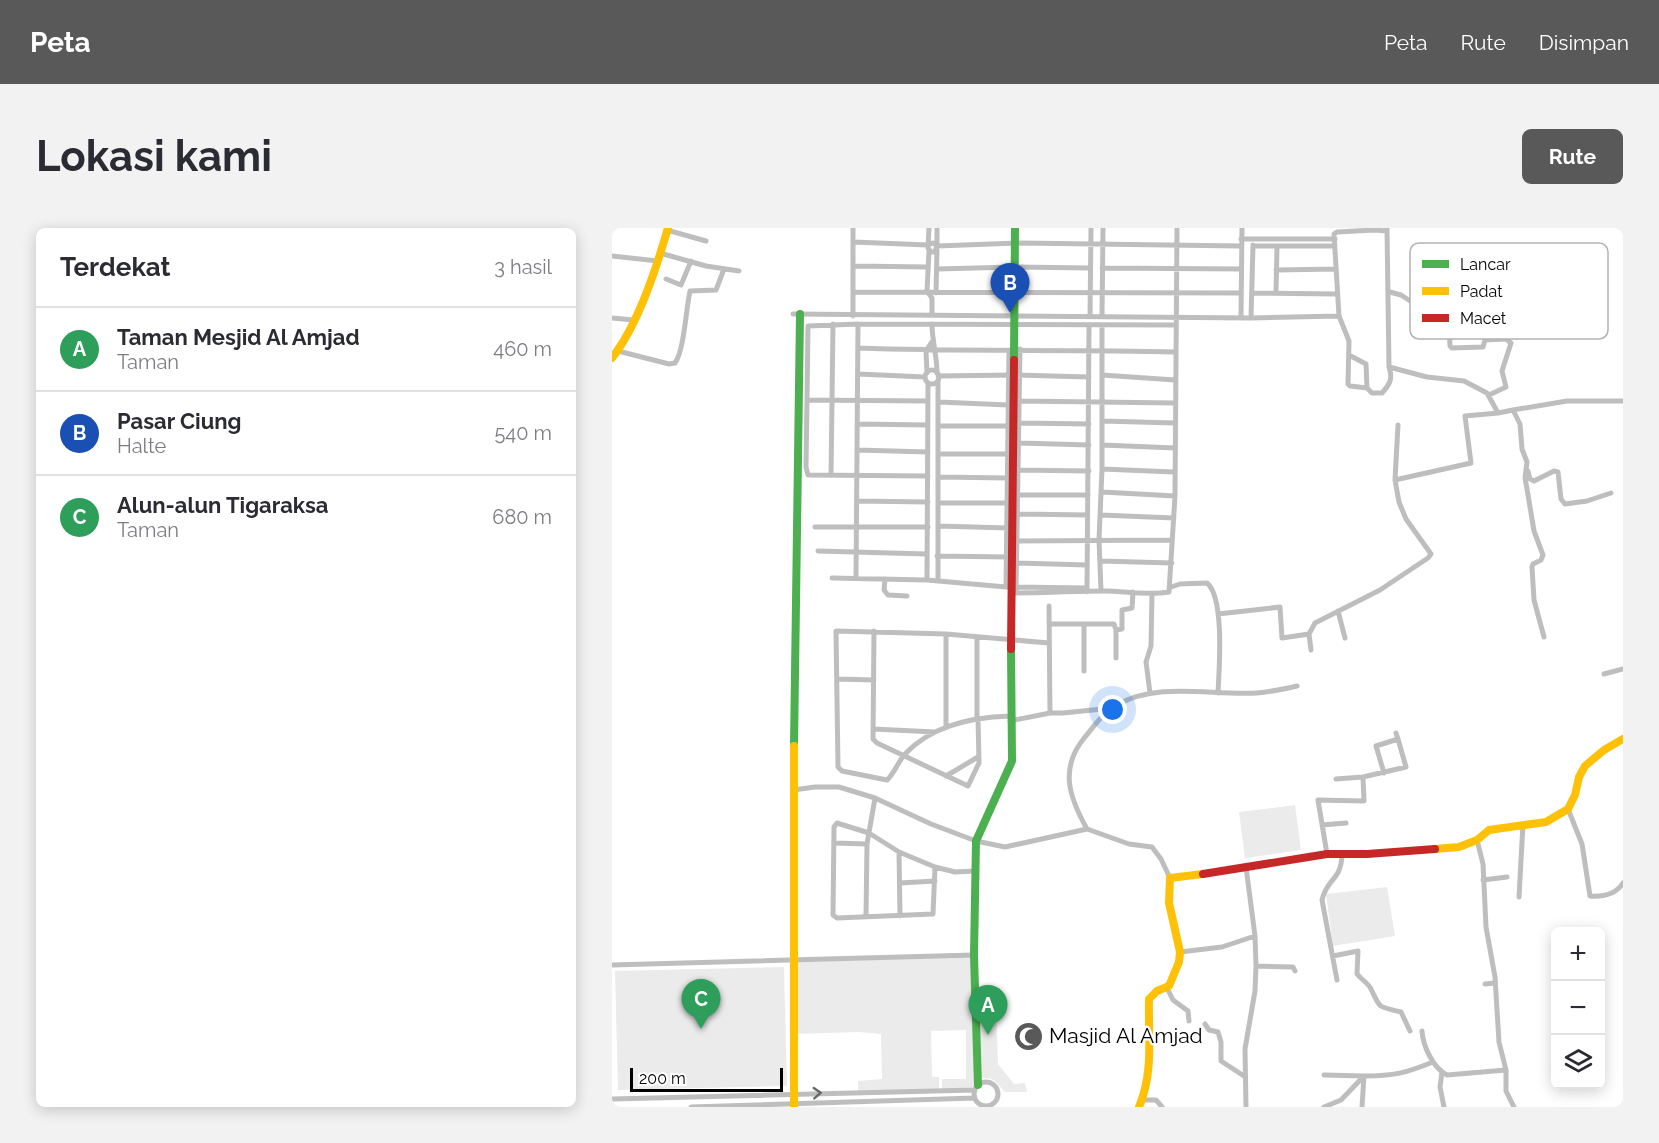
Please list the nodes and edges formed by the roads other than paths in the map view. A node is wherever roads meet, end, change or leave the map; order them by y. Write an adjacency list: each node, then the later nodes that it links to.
1 (853, 228): 13 (street)
2 (929, 228): 22 (street)
3 (937, 228): 23 (street)
4 (1015, 228): 16 (street)
5 (1090, 228): 17 (street)
6 (1103, 228): 18 (street)
7 (1178, 228): 19 (street)
8 (1242, 228): 14 (street)
9 (668, 229): 12 (street); 25 (street)
10 (1387, 230): 15 (street); 46 (street)
11 (1253, 239): 14 (street); 15 (street); 20 (street)
12 (706, 241)
13 (854, 242): 22 (street); 27 (street)
14 (1241, 242): 19 (street); 35 (street)
15 (1335, 243): 21 (street); 36 (street)
16 (1015, 244): 17 (street); 23 (street); 29 (street)
17 (1090, 244): 18 (street); 30 (street)
18 (1102, 244): 19 (street); 31 (street)
19 (1177, 245): 32 (street)
20 (1252, 246): 21 (street); 49 (street)
21 (1277, 246): 38 (street)
22 (929, 247): 23 (street); 28 (street)
23 (937, 247): 34 (street)
24 (612, 256): 25 (street)
25 (659, 257): 26 (street); 65 (street)
26 (691, 261): 33 (street); 39 (street)
27 (854, 266): 28 (street); 43 (street)
28 (928, 267): 40 (street)
29 (1014, 267): 30 (street); 34 (street); 42 (street)
30 (1090, 268): 44 (street)
31 (1102, 268): 32 (street); 45 (street)
32 (1178, 268): 35 (street); 47 (street)
33 (724, 269): 37 (street); 81 (street)
34 (937, 269): 41 (street)
35 (1241, 269): 48 (street)
36 (1336, 269): 38 (street); 51 (street)
37 (739, 270)
38 (1276, 270): 50 (street)
39 (666, 279)
40 (927, 291): 41 (street); 43 (street); 52 (street)
41 (937, 291): 42 (street); 52 (street)
42 (1014, 291): 44 (street); 57 (street)
43 (852, 292): 56 (street)
44 (1090, 292): 45 (street); 58 (street)
45 (1102, 292): 47 (street); 60 (street)
46 (1390, 292): 53 (street); 87 (street)
47 (1176, 293): 48 (street); 61 (street)
48 (1241, 293): 63 (street)
49 (1252, 293): 50 (street); 64 (street)
50 (1276, 293): 51 (street)
51 (1337, 294): 59 (street)
52 (932, 298): 55 (street)
53 (1410, 301)
54 (797, 315): 56 (street); 99 (street)
55 (932, 315): 56 (street); 57 (street)
56 (853, 316)
57 (1014, 316): 58 (street); 69 (street)
58 (1090, 316): 60 (street)
59 (1339, 316): 64 (street); 85 (street)
60 (1102, 317): 61 (street)
61 (1176, 317): 63 (street); 70 (street)
62 (612, 318): 65 (street)
63 (1240, 318): 64 (street)
64 (1251, 318)
65 (633, 320): 81 (street)
66 (833, 324): 67 (street); 98 (street); 99 (street)
67 (858, 324): 68 (street); 77 (street)
68 (932, 324): 69 (street); 76 (street)
69 (1014, 325): 71 (street); 78 (street)
70 (1176, 325): 72 (street); 84 (street)
71 (1089, 326): 72 (street); 79 (street)
72 (1102, 326): 80 (street)
73 (1450, 339): 74 (street)
74 (1501, 339)
75 (1501, 339): 97 (street)
76 (932, 342): 82 (street); 83 (street)
77 (858, 348): 82 (street); 89 (street)
78 (1014, 349): 79 (street); 83 (street); 90 (street)
79 (1089, 350): 80 (street); 88 (street)
80 (1101, 350): 84 (street); 91 (street)
81 (618, 351): 86 (street)
82 (926, 351): 83 (street); 93 (street)
83 (936, 351): 92 (street)
84 (1176, 352): 95 (street)
85 (1349, 355): 96 (street); 96 (street)
86 (612, 358)
87 (1389, 367): 96 (street); 97 (street)
88 (1089, 369): 91 (street); 94 (street)
89 (858, 374): 93 (street); 100 (street)
90 (1014, 375): 92 (street); 94 (street); 105 (street)
91 (1102, 375): 94 (street); 95 (street); 106 (street)
92 (938, 376): 93 (street); 93 (street); 104 (street)
93 (926, 378): 101 (street)
94 (1089, 379): 102 (street)
95 (1175, 380): 107 (street)
96 (1367, 388)
97 (1490, 395): 109 (street)
98 (832, 399): 99 (street); 100 (street); 133 (street)
99 (803, 400): 133 (street); 219 (street)
100 (858, 400): 101 (street); 113 (street)
101 (928, 401): 115 (street)
102 (1089, 401): 105 (street); 106 (street); 114 (street)
103 (1623, 401): 108 (street)
104 (939, 402): 105 (street); 117 (street)
105 (1012, 402): 111 (street); 118 (street); 127 (street)
106 (1101, 402): 107 (street); 110 (street)
107 (1175, 403): 112 (street)
108 (1513, 410): 109 (street); 128 (street)
109 (1497, 413): 138 (street)
110 (1102, 421): 112 (street); 121 (street)
111 (1019, 423): 114 (street); 119 (street)
112 (1175, 423): 123 (street)
113 (857, 424): 115 (street); 124 (street)
114 (1089, 424): 120 (street)
115 (928, 425): 125 (street)
116 (1398, 425): 138 (street)
117 (939, 426): 118 (street); 122 (street)
118 (1008, 426): 127 (street)
119 (1020, 443): 120 (street); 127 (street)
120 (1089, 445): 121 (street); 121 (street); 131 (street)
121 (1102, 445): 123 (street); 129 (street)
122 (939, 446): 125 (street); 126 (street)
123 (1175, 448): 132 (street)
124 (857, 450): 125 (street); 134 (street)
125 (928, 451): 126 (street); 135 (street)
126 (939, 455): 127 (street); 136 (street)
127 (1013, 455): 130 (street); 137 (street); 143 (street)
128 (1528, 468): 140 (street); 191 (street)
129 (1102, 469): 132 (street); 139 (street)
130 (1019, 470): 131 (street); 143 (street)
131 (1089, 471): 141 (street)
132 (1174, 471): 142 (street)
133 (831, 475): 134 (street)
134 (857, 476): 135 (street); 144 (street)
135 (928, 476): 145 (street)
136 (938, 477): 137 (street); 146 (street)
137 (1008, 477): 143 (street)
138 (1395, 480): 182 (street)
139 (1102, 492): 142 (street); 149 (street)
140 (1611, 493)
141 (1088, 495): 143 (street); 148 (street)
142 (1175, 496): 150 (street)
143 (1011, 497): 146 (street); 147 (street); 155 (street)
144 (857, 501): 145 (street); 153 (street)
145 (928, 502): 154 (street)
146 (938, 503): 151 (street)
147 (1018, 514): 148 (street); 155 (street)
148 (1087, 515): 149 (street); 149 (street); 157 (street)
149 (1101, 515): 150 (street); 158 (street)
150 (1174, 518): 159 (street)
151 (938, 524): 154 (street); 155 (street); 156 (street)
152 (815, 527): 153 (street)
153 (856, 527): 154 (street); 162 (street)
154 (928, 527): 156 (street); 163 (street)
155 (1012, 528): 160 (street); 165 (street)
156 (938, 533): 164 (street)
157 (1087, 540): 158 (street); 160 (street); 168 (street)
158 (1100, 540): 159 (street); 166 (street)
159 (1172, 540): 167 (street)
160 (1018, 541): 165 (street)
161 (818, 551): 162 (street)
162 (856, 552): 163 (street); 170 (street)
163 (927, 554): 172 (street)
164 (937, 556): 165 (street); 173 (street)
165 (1013, 559): 168 (street); 175 (street)
166 (1100, 561): 167 (street); 177 (street)
167 (1172, 563): 174 (street)
168 (1087, 565): 176 (street)
169 (832, 578): 170 (street)
170 (856, 578): 171 (street)
171 (885, 579): 172 (street); 180 (street)
172 (927, 580): 173 (street)
173 (938, 581): 175 (street)
174 (1171, 587): 179 (street); 183 (street)
175 (1012, 590): 176 (street); 193 (street)
176 (1087, 590): 177 (street)
177 (1101, 591): 178 (street)
178 (1133, 592): 179 (street); 186 (street)
179 (1152, 594): 203 (street)
180 (907, 596)
181 (1049, 606): 184 (street)
182 (1338, 611): 189 (street); 192 (street)
183 (1218, 614): 189 (street); 204 (street)
184 (1049, 624): 185 (street); 194 (street)
185 (1084, 624): 186 (street); 198 (street)
186 (1116, 630): 196 (street)
187 (874, 631): 188 (street); 200 (street); 201 (street)
188 (946, 634): 190 (street); 209 (street)
189 (1309, 634): 195 (street)
190 (977, 637): 193 (street); 207 (street)
191 (1544, 637)
192 (1345, 638)
193 (1010, 640): 194 (street); 208 (street)
194 (1049, 643): 206 (street)
195 (1311, 650)
196 (1116, 658)
197 (1623, 669): 199 (street)
198 (1084, 671)
199 (1604, 674)
200 (837, 679): 201 (street); 213 (street)
201 (874, 680): 210 (street)
202 (1297, 686): 204 (street)
203 (1150, 693): 204 (street); 205 (street)
204 (1218, 693)
205 (1112, 708): 206 (street); 227 (street)
206 (1050, 712): 208 (street)
207 (977, 718): 208 (street); 209 (street); 214 (street)
208 (1010, 718): 230 (street)
209 (946, 726): 211 (street)
210 (873, 729): 211 (street); 213 (street)
211 (935, 732): 213 (street)
212 (1623, 739): 223 (street)
213 (904, 754): 216 (street)
214 (978, 757): 216 (street); 216 (street)
215 (1384, 773): 215 (street); 217 (street)
216 (946, 776)
217 (1363, 777): 218 (street); 222 (street)
218 (1335, 779)
219 (793, 790): 221 (street); 252 (street)
220 (1317, 793): 222 (street)
221 (875, 798): 228 (street); 230 (street)
222 (1318, 800): 226 (street)
223 (1568, 809): 225 (street); 244 (street)
224 (1346, 823): 226 (street)
225 (1523, 824): 229 (street); 245 (street)
226 (1322, 825): 234 (street)
227 (1087, 829): 230 (street); 240 (street)
228 (869, 833): 231 (street); 232 (street); 233 (street)
229 (1477, 840): 235 (street); 241 (street)
230 (976, 841): 238 (street)
231 (834, 843): 232 (street); 246 (street)
232 (867, 844): 246 (street)
233 (899, 852): 236 (street); 243 (street)
234 (1327, 854): 235 (street); 237 (street)
235 (1342, 855): 251 (street)
236 (935, 867): 238 (street); 242 (street)
237 (1246, 867): 240 (street); 248 (street)
238 (975, 871): 250 (street)
239 (1507, 877): 241 (street)
240 (1170, 878): 249 (street)
241 (1483, 880): 257 (street)
242 (935, 881): 243 (street); 247 (street)
243 (900, 883): 247 (street)
244 (1623, 883)
245 (1519, 897)
246 (866, 916): 247 (street)
247 (900, 916)
248 (1255, 936): 249 (street); 254 (street)
249 (1180, 952): 259 (street)
250 (974, 955): 252 (street); 270 (street)
251 (1333, 956): 256 (street); 262 (street)
252 (792, 960): 253 (street); 271 (street)
253 (612, 965)
254 (1256, 966): 255 (street); 267 (street)
255 (1295, 971)
256 (1337, 980)
257 (1496, 983): 258 (street); 265 (street)
258 (1485, 984)
259 (1167, 988): 260 (street); 274 (street)
260 (1189, 1021)
261 (1205, 1024): 267 (street)
262 (1410, 1031)
263 (1422, 1031): 264 (street)
264 (1433, 1062): 266 (street); 269 (street)
265 (1506, 1070): 266 (street); 283 (street)
266 (1442, 1072): 282 (street)
267 (1244, 1076): 279 (street)
268 (1324, 1076): 269 (street)
269 (1364, 1076): 280 (street); 281 (street)
270 (976, 1088): 271 (street, one-way to 270); 272 (street); 276 (street)
271 (793, 1095): 273 (street); 275 (street)
272 (975, 1098): 275 (street); 276 (street)
273 (612, 1099)
274 (1141, 1103): 278 (street)
275 (794, 1105): 277 (street)
276 (994, 1105)
277 (691, 1107)
278 (1162, 1107)
279 (1246, 1107)
280 (1324, 1107)
281 (1362, 1107)
282 (1444, 1107)
283 (1514, 1107)

